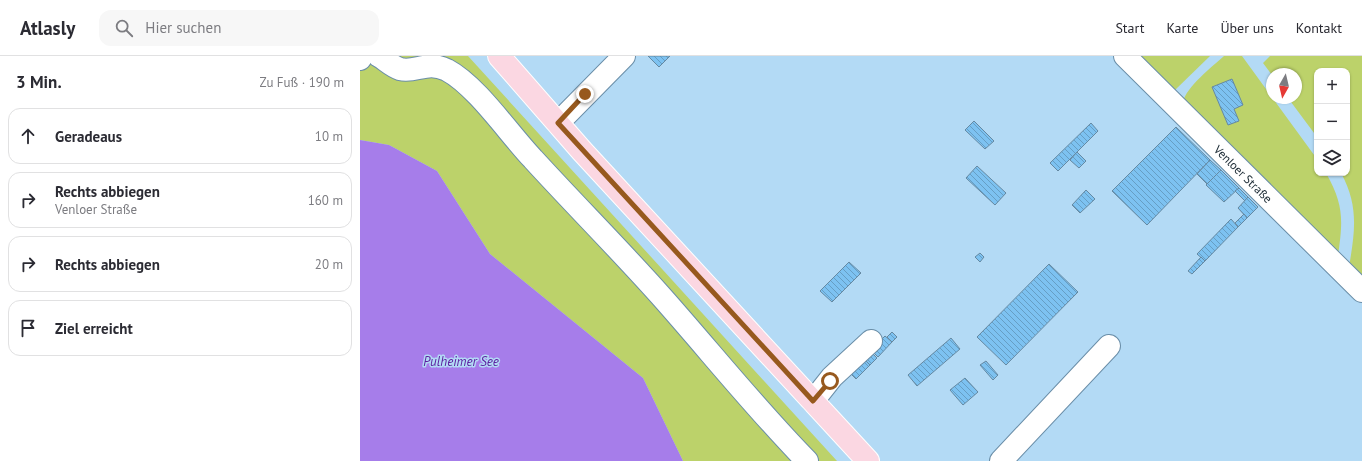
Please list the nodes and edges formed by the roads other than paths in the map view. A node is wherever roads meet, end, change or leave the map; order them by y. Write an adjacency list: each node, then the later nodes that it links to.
1 (362, 56): 6 (street)
2 (379, 56): 12 (street)
3 (499, 56): 7 (main road)
4 (624, 56): 7 (street)
5 (1125, 56): 8 (street, Venloer Straße)
6 (360, 59)
7 (558, 123): 11 (main road)
8 (1362, 291)
9 (871, 341): 11 (street)
10 (1109, 346): 14 (street)
11 (813, 401): 13 (main road)
12 (807, 461)
13 (868, 461)
14 (1001, 461)

